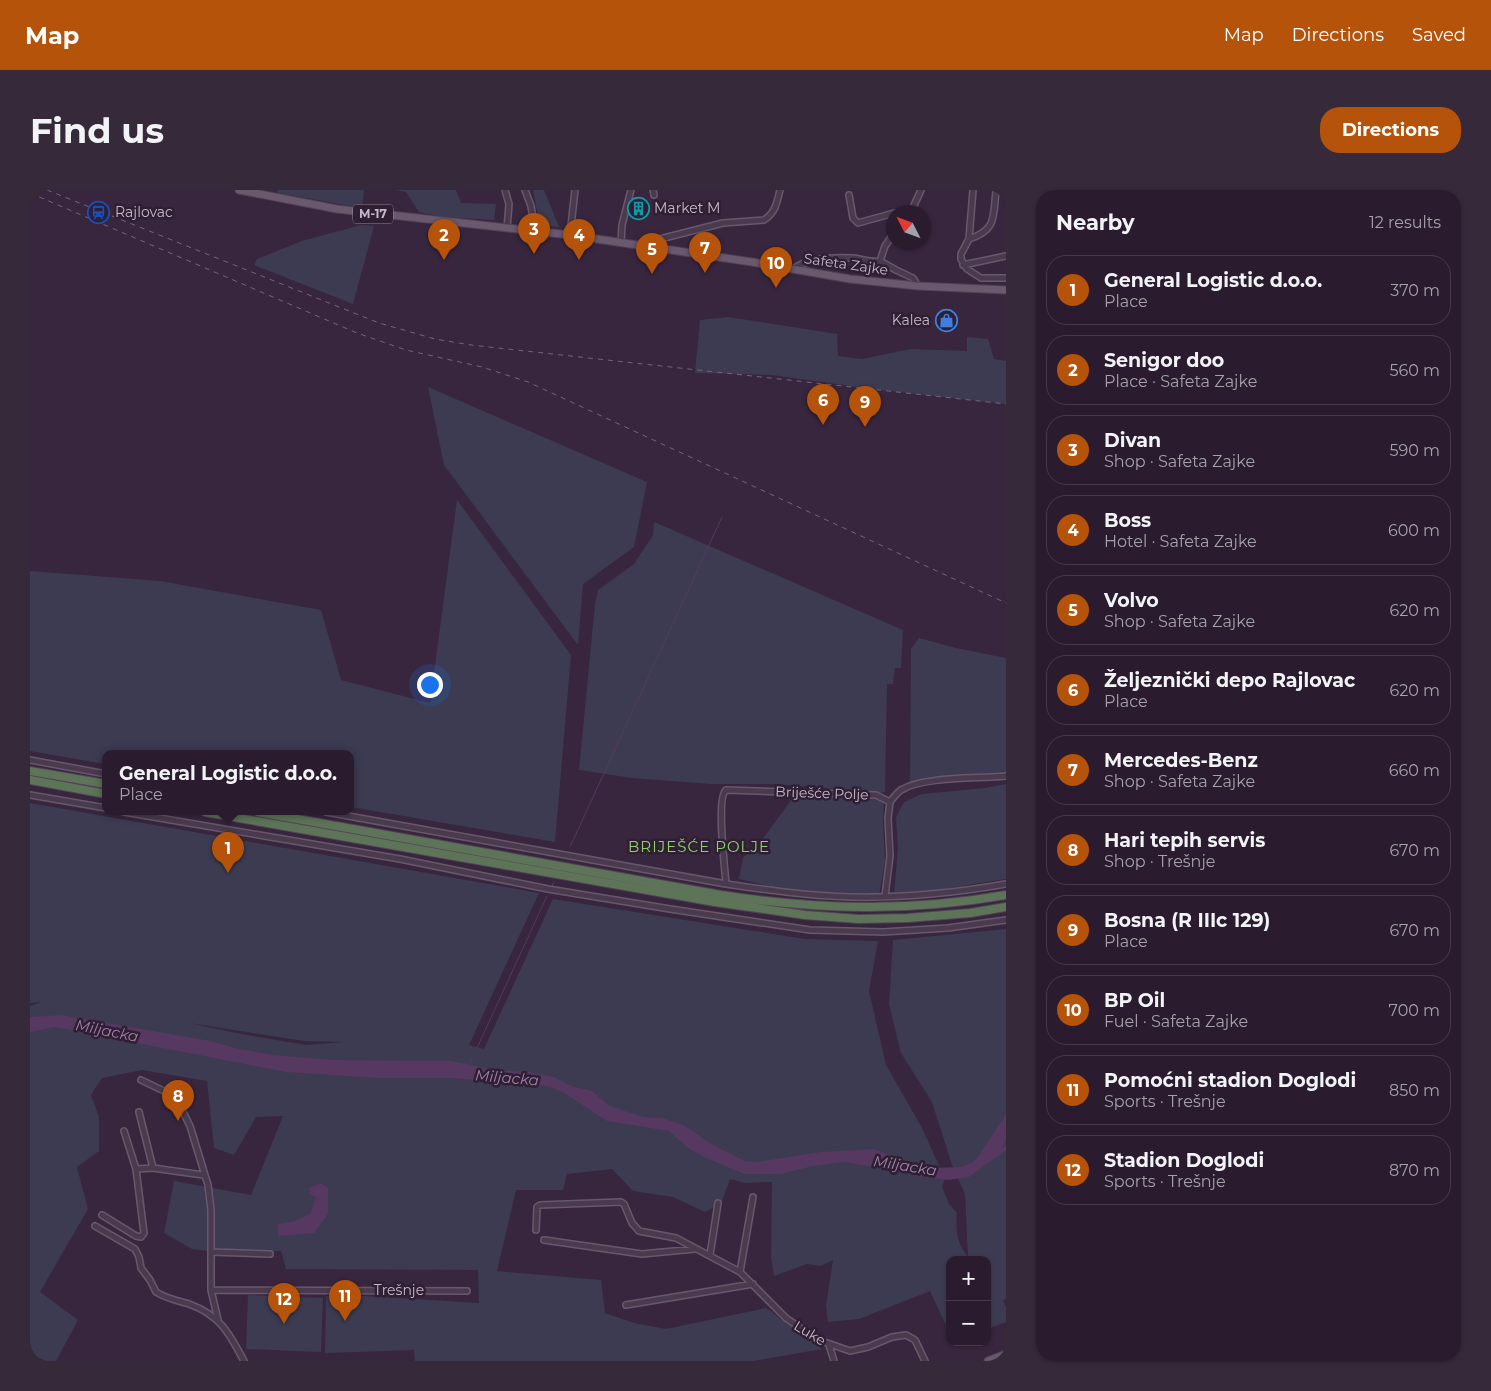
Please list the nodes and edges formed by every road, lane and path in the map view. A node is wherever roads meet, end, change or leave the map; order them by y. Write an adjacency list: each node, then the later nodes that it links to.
1 (239, 190): 13 (main road, Safeta Zajke / M-17)
2 (505, 190): 13 (street)
3 (526, 190): 14 (street)
4 (575, 190): 15 (street)
5 (631, 190): 17 (street)
6 (780, 190): 19 (street)
7 (922, 190): 11 (street)
8 (973, 190): 16 (street)
9 (996, 191): 16 (street)
10 (849, 194): 12 (street)
11 (914, 205)
12 (886, 215)
13 (507, 228): 14 (main road, Safeta Zajke / M-17)
14 (535, 231): 15 (main road, Safeta Zajke / M-17)
15 (570, 235): 17 (main road, Safeta Zajke / M-17)
16 (969, 239): 22 (street)
17 (621, 243): 19 (main road, Safeta Zajke / M-17)
18 (886, 245): 21 (street)
19 (645, 246): 23 (main road, Safeta Zajke / M-17)
20 (1006, 256): 22 (street)
21 (880, 260): 23 (street); 25 (street)
22 (963, 265): 24 (street)
23 (792, 270): 25 (main road, Safeta Zajke / M-17)
24 (1006, 278)
25 (918, 286): 26 (main road, Safeta Zajke / M-17)
26 (1006, 290)
27 (30, 760): 29 (street)
28 (30, 771): 32 (highway)
29 (102, 773)
30 (1006, 776): 35 (street)
31 (30, 780): 33 (highway)
32 (102, 783)
33 (102, 793)
34 (30, 795): 36 (street)
35 (890, 802): 41 (street, Briješće Polje); 44 (street)
36 (102, 807)
37 (142, 815): 46 (street)
38 (222, 815): 45 (highway)
39 (275, 815): 43 (highway)
40 (343, 815): 41 (street)
41 (726, 884): 44 (street)
42 (1006, 884): 44 (street)
43 (1006, 895)
44 (885, 896)
45 (1006, 907)
46 (1006, 920)
47 (141, 1080): 52 (street)
48 (139, 1112): 50 (street)
49 (124, 1131): 51 (street)
50 (153, 1168): 51 (street); 52 (street)
51 (136, 1169): 55 (street)
52 (203, 1174): 60 (street)
53 (753, 1198): 63 (street)
54 (718, 1203): 62 (street)
55 (102, 1215)
56 (96, 1226): 68 (street)
57 (536, 1230): 59 (street, Luke)
58 (544, 1240): 59 (street)
59 (695, 1248): 62 (street, Luke)
60 (211, 1252): 61 (street); 65 (street)
61 (270, 1254)
62 (710, 1255): 63 (street, Luke)
63 (740, 1272): 64 (street, Luke)
64 (753, 1284): 67 (street); 69 (street, Luke)
65 (211, 1290): 66 (street, Trešnje); 68 (street)
66 (467, 1291)
67 (626, 1305)
68 (218, 1320): 71 (street)
69 (830, 1345): 72 (street); 73 (street, Luke)
70 (1006, 1354): 74 (main road)
71 (244, 1361)
72 (834, 1361)
73 (925, 1361)
74 (988, 1361)

